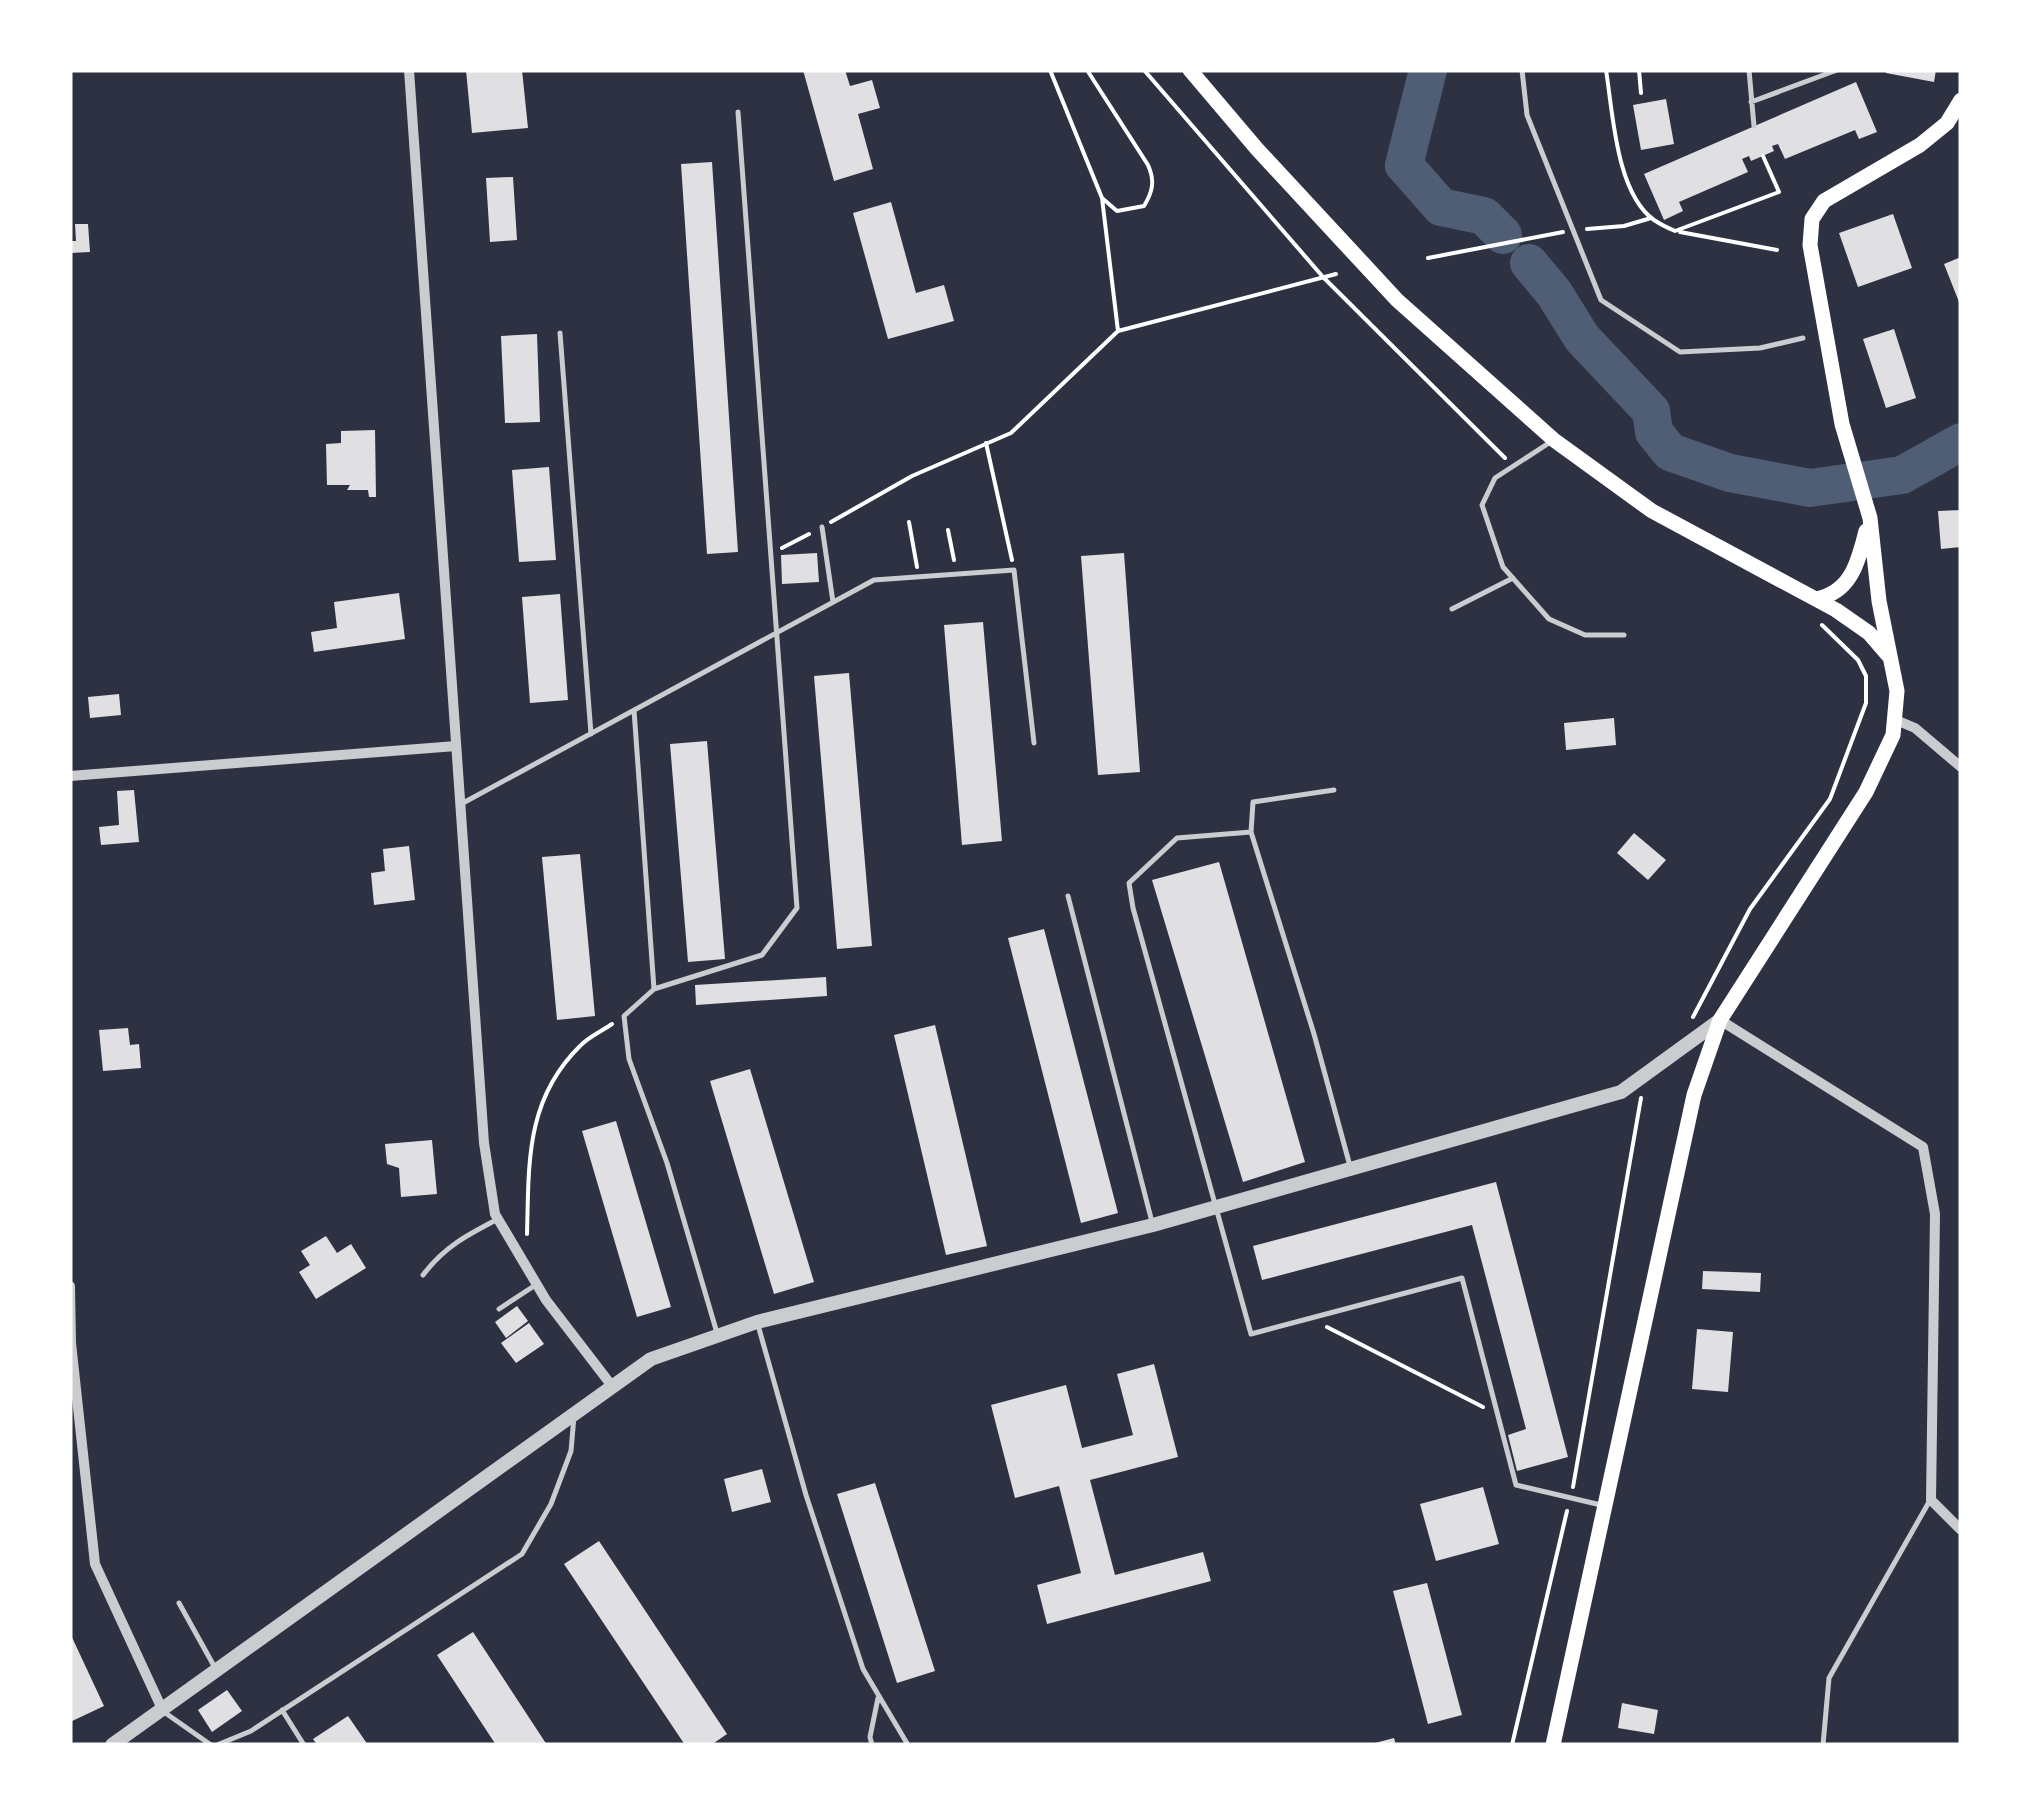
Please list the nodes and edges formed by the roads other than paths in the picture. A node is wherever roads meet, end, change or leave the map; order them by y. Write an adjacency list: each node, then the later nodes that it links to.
1 (410, 70): 27 (street)
2 (1190, 70): 13 (main road)
3 (1522, 70): 12 (lane)
4 (1749, 70): 7 (lane)
5 (1837, 70): 7 (lane)
6 (1961, 100): 9 (main road)
7 (1752, 102): 10 (lane)
8 (738, 112): 20 (lane)
9 (1954, 124): 14 (main road)
10 (1754, 126)
11 (560, 333): 25 (lane)
12 (1802, 338)
13 (1554, 440): 16 (lane); 17 (main road)
14 (1870, 518): 17 (main road); 22 (main road)
15 (822, 527): 18 (lane)
16 (1513, 578): 19 (lane); 21 (lane)
17 (1816, 598): 22 (main road)
18 (833, 602): 20 (lane); 26 (lane)
19 (1452, 609)
20 (774, 634): 23 (lane); 34 (lane)
21 (1624, 635)
22 (1890, 658): 24 (main road)
23 (634, 710): 25 (lane); 34 (lane)
24 (1896, 720): 28 (street); 35 (main road)
25 (591, 734): 31 (lane)
26 (1034, 743)
27 (456, 746): 29 (street); 31 (street)
28 (1961, 767)
29 (70, 776)
30 (1334, 790): 32 (lane)
31 (460, 804): 38 (street)
32 (1251, 832): 36 (lane); 37 (lane)
33 (1068, 896): 39 (lane)
34 (654, 990): 45 (lane)
35 (1720, 1020): 36 (street); 48 (street); 49 (main road)
36 (1350, 1169): 37 (street)
37 (1216, 1207): 39 (street); 49 (lane)
38 (498, 1219): 40 (lane); 41 (street)
39 (1153, 1224): 44 (street)
40 (423, 1275)
41 (536, 1285): 43 (lane); 46 (street)
42 (70, 1286): 55 (street)
43 (499, 1309)
44 (758, 1322): 45 (street); 53 (lane)
45 (718, 1336): 46 (street)
46 (612, 1386): 47 (street)
47 (574, 1414): 52 (street); 54 (lane)
48 (1931, 1500): 50 (street); 63 (lane)
49 (1604, 1505): 62 (main road)
50 (1961, 1530)
51 (179, 1603): 52 (lane)
52 (218, 1672): 55 (street)
53 (878, 1695): 60 (lane); 61 (lane)
54 (282, 1710): 56 (lane); 59 (lane)
55 (164, 1711): 57 (street); 58 (lane)
56 (228, 1743): 58 (lane)
57 (112, 1745)
58 (214, 1745)
59 (304, 1745)
60 (872, 1745)
61 (908, 1745)
62 (1554, 1745)
63 (1823, 1745)

